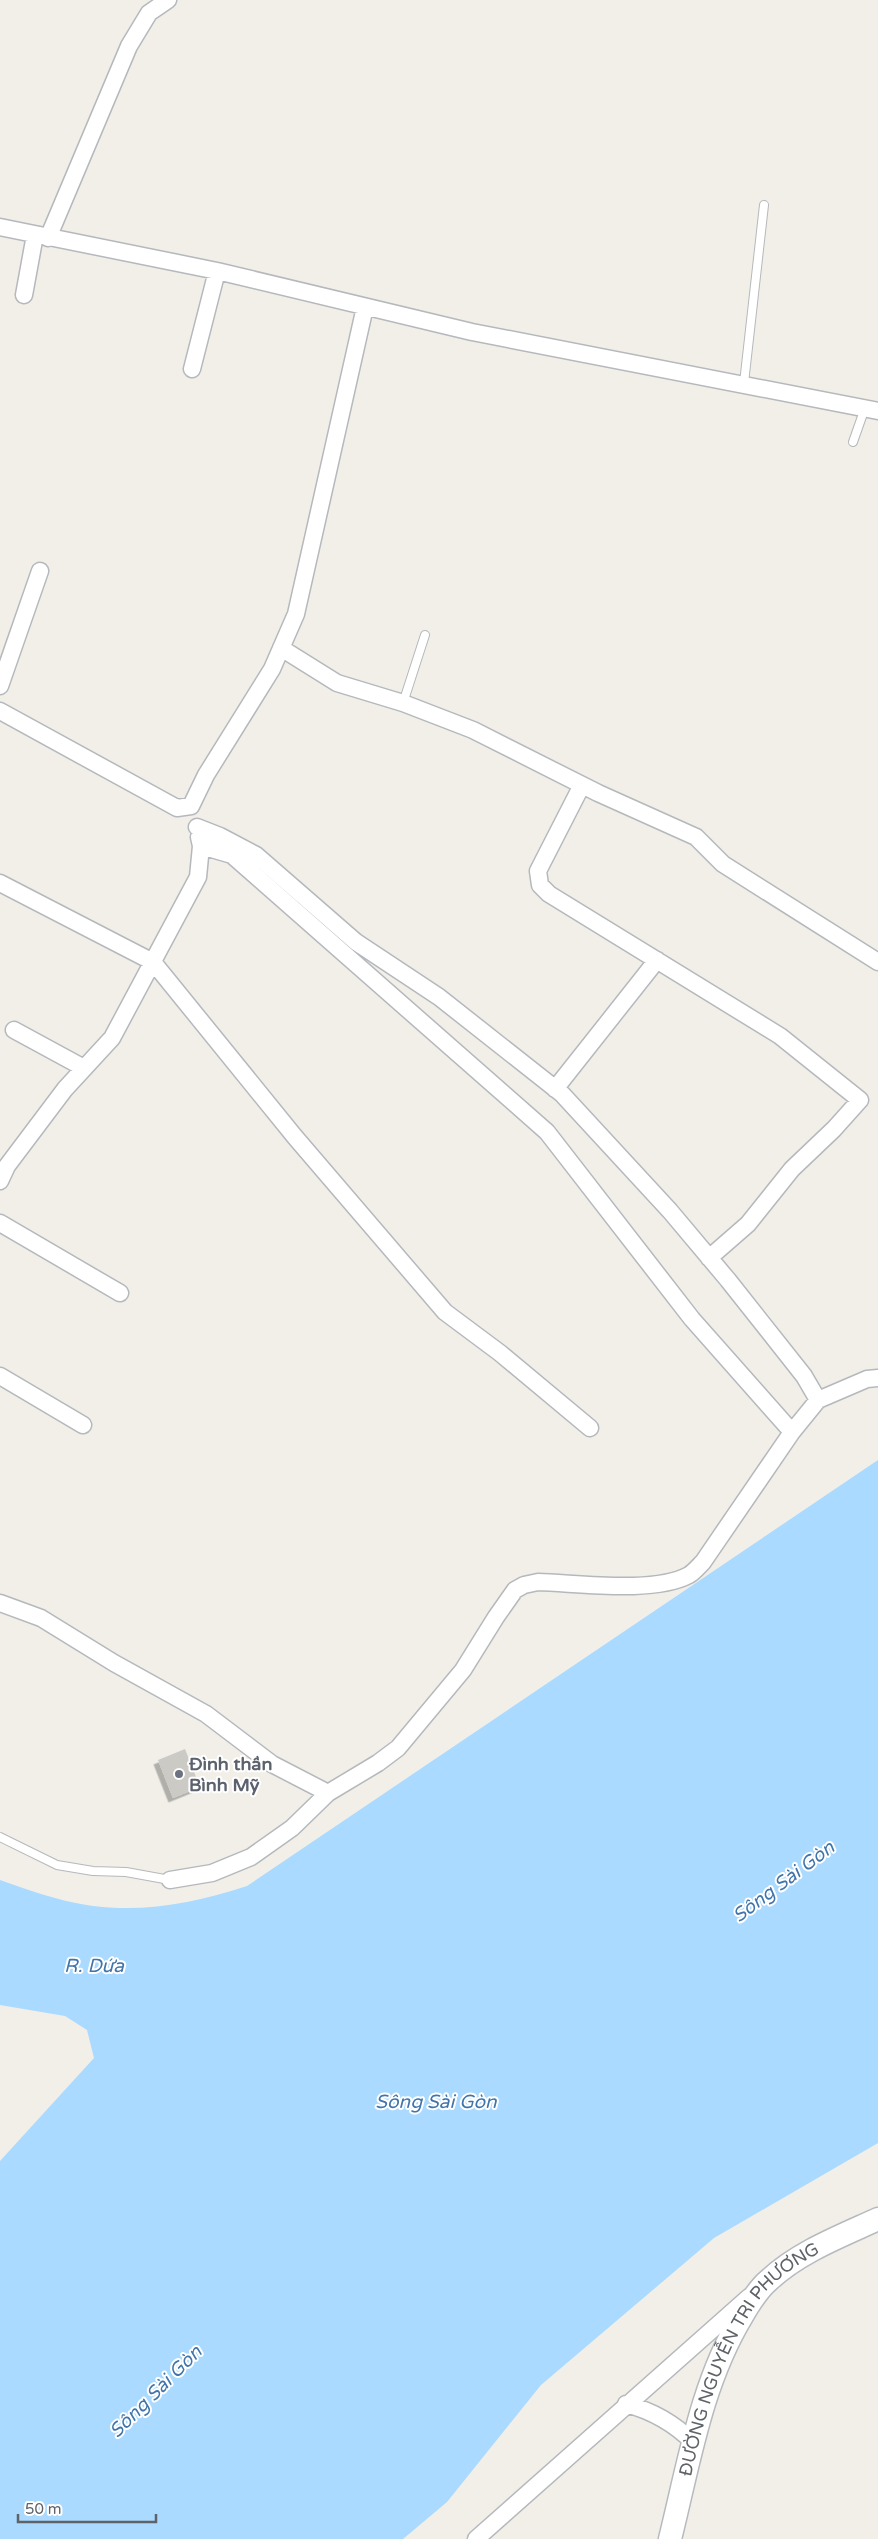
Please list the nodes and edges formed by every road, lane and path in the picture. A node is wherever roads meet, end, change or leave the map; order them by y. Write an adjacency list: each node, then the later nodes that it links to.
1 (168, 0): 4 (street)
2 (764, 205): 9 (lane)
3 (0, 227): 4 (street)
4 (42, 237): 5 (street); 6 (street)
5 (217, 271): 7 (street); 8 (street)
6 (24, 294)
7 (366, 307): 9 (street); 14 (street)
8 (192, 369)
9 (744, 383): 10 (street)
10 (871, 409): 11 (lane)
11 (853, 442)
12 (40, 571): 15 (street)
13 (425, 635): 16 (lane)
14 (281, 648): 16 (street); 19 (street)
15 (0, 686)
16 (403, 703): 18 (street)
17 (0, 711): 19 (street)
18 (582, 785): 23 (street); 25 (street)
19 (191, 806): 20 (street)
20 (197, 827): 21 (street); 28 (street)
21 (201, 846): 24 (street); 38 (street)
22 (0, 883): 24 (street)
23 (657, 960): 28 (street); 31 (street)
24 (153, 962): 27 (street); 37 (street)
25 (878, 962)
26 (14, 1030): 27 (street)
27 (84, 1068): 29 (street)
28 (555, 1089): 31 (street)
29 (0, 1181)
30 (0, 1223): 32 (street)
31 (709, 1258): 35 (street)
32 (120, 1294)
33 (0, 1376): 36 (street)
34 (878, 1378): 35 (street)
35 (818, 1400): 38 (street)
36 (83, 1425)
37 (590, 1428)
38 (792, 1432): 40 (street)
39 (0, 1603): 40 (street)
40 (328, 1793): 42 (street)
41 (0, 1837): 42 (lane)
42 (170, 1880)
43 (878, 2219): 44 (street, ĐƯỜNG NGUYỄN TRI PHƯƠNG)
44 (768, 2280): 45 (street); 46 (street, ĐƯỜNG NGUYỄN TRI PHƯƠNG)
45 (626, 2404): 46 (street); 47 (street)
46 (694, 2443): 48 (street, ĐƯỜNG NGUYỄN TRI PHƯƠNG)
47 (476, 2539)
48 (670, 2539)

